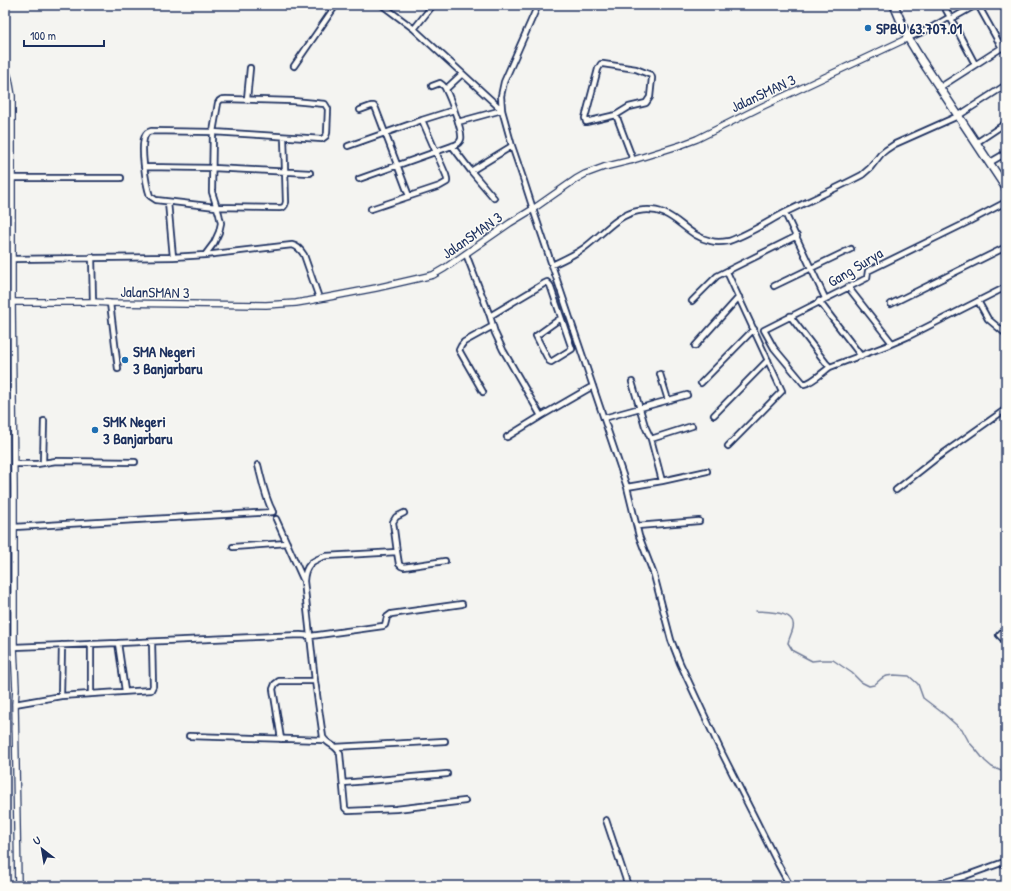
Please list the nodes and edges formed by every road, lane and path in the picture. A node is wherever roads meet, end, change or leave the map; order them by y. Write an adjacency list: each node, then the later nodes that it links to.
1 (336, 5): 13 (street)
2 (382, 5): 9 (street)
3 (433, 5): 9 (street)
4 (538, 5): 24 (street)
5 (894, 5): 10 (main road)
6 (947, 5): 8 (street)
7 (977, 5): 8 (street); 11 (street)
8 (950, 18): 10 (street); 12 (street)
9 (414, 29): 16 (street)
10 (908, 38): 19 (main road); 39 (street, JalanSMAN 3)
11 (1004, 47): 12 (street)
12 (975, 64): 19 (street)
13 (294, 66)
14 (5, 67): 47 (street)
15 (250, 68): 21 (street)
16 (462, 74): 20 (street); 24 (street)
17 (1006, 85): 26 (street)
18 (432, 86): 20 (street)
19 (939, 88): 26 (main road)
20 (446, 89): 23 (street)
21 (247, 99): 30 (street); 32 (street)
22 (360, 110): 31 (street)
23 (454, 110): 27 (street); 28 (street)
24 (502, 110): 28 (street); 36 (street)
25 (616, 115): 25 (street); 39 (street)
26 (958, 116): 33 (main road); 58 (street)
27 (422, 120): 31 (street); 37 (street)
28 (458, 122): 35 (street)
29 (1006, 123): 33 (street)
30 (213, 132): 32 (street); 42 (street); 43 (street)
31 (385, 133): 34 (street); 41 (street)
32 (284, 137): 45 (street)
33 (976, 143): 40 (main road)
34 (348, 146)
35 (452, 146): 37 (street); 44 (street)
36 (512, 146): 44 (street); 57 (street)
37 (435, 152): 41 (street); 51 (street)
38 (1006, 153): 40 (street)
39 (633, 160): 57 (street, JalanSMAN 3)
40 (989, 163): 50 (main road)
41 (398, 165): 49 (street); 51 (street)
42 (144, 167): 43 (street); 53 (street)
43 (213, 168): 45 (street); 55 (street)
44 (471, 171): 52 (street)
45 (284, 172): 46 (street); 55 (street)
46 (310, 173)
47 (12, 178): 48 (street); 66 (street)
48 (121, 178)
49 (359, 179)
50 (1006, 188)
51 (409, 196): 56 (street)
52 (494, 198)
53 (168, 202): 55 (street); 65 (street)
54 (1006, 202): 71 (street, Gang Surya)
55 (216, 207): 63 (street)
56 (372, 209)
57 (533, 209): 62 (street, JalanSMAN 3); 67 (street)
58 (785, 213): 59 (street); 67 (street)
59 (797, 236): 68 (street); 69 (street)
60 (1006, 247): 82 (street)
61 (851, 249): 68 (street)
62 (466, 254): 74 (street, JalanSMAN 3); 83 (street)
63 (205, 255): 65 (street); 74 (street)
64 (92, 257): 65 (street); 66 (street); 80 (street)
65 (173, 257)
66 (12, 259): 79 (street)
67 (552, 265): 99 (street)
68 (812, 268): 70 (street); 75 (street)
69 (727, 272): 73 (street); 76 (street)
70 (774, 286)
71 (848, 287): 75 (street, Gang Surya); 90 (street)
72 (1006, 287): 78 (street)
73 (739, 297): 88 (street); 91 (street)
74 (319, 298): 81 (street, JalanSMAN 3)
75 (825, 298): 77 (street, Gang Surya)
76 (692, 301)
77 (819, 301): 84 (street, Gang Surya); 92 (street)
78 (978, 301): 89 (street); 90 (street)
79 (12, 302): 80 (street, JalanSMAN 3); 115 (street)
80 (93, 302): 81 (street, JalanSMAN 3)
81 (110, 303): 95 (street)
82 (891, 304)
83 (490, 316): 85 (street); 86 (street)
84 (790, 316): 87 (street, Gang Surya); 94 (street)
85 (561, 318): 85 (street)
86 (493, 326): 100 (street); 106 (street)
87 (764, 330): 88 (street, Gang Surya); 94 (street)
88 (755, 331): 93 (street); 98 (street, Gang Surya)
89 (1006, 334)
90 (892, 343): 92 (street)
91 (696, 346)
92 (861, 356): 94 (street)
93 (768, 360): 105 (street); 112 (street)
94 (830, 367)
95 (118, 369)
96 (660, 374): 102 (street)
97 (632, 382): 103 (street)
98 (701, 383)
99 (593, 386): 106 (street); 107 (street)
100 (483, 392)
101 (687, 395): 102 (street)
102 (668, 400): 103 (street)
103 (640, 408): 107 (street); 111 (street)
104 (1006, 409): 120 (street)
105 (714, 414)
106 (542, 416): 110 (street)
107 (604, 418): 119 (street)
108 (44, 421): 113 (street)
109 (692, 426): 111 (street)
110 (507, 438)
111 (651, 439): 118 (street)
112 (728, 446)
113 (43, 462): 114 (street); 115 (street)
114 (136, 462)
115 (14, 464): 125 (street)
116 (258, 465): 125 (street)
117 (707, 471): 118 (street)
118 (662, 481): 119 (street)
119 (627, 487): 124 (street)
120 (896, 490)
121 (404, 513): 128 (street)
122 (276, 519): 126 (street)
123 (699, 521): 124 (street)
124 (637, 526): 157 (street)
125 (14, 528): 139 (street)
126 (287, 543): 127 (street); 130 (street)
127 (233, 546)
128 (397, 552): 129 (street); 130 (street)
129 (445, 561)
130 (304, 581): 133 (street)
131 (462, 604): 133 (street)
132 (1006, 628): 135 (street)
133 (311, 636): 134 (street); 140 (street)
134 (152, 642): 136 (street); 141 (street)
135 (1006, 642)
136 (118, 643): 137 (street); 141 (street)
137 (91, 644): 138 (street); 142 (street)
138 (62, 645): 139 (street); 143 (street)
139 (14, 647): 144 (street)
140 (315, 681): 146 (street); 147 (street)
141 (125, 691): 142 (street)
142 (91, 694): 143 (street)
143 (61, 696): 144 (street)
144 (15, 704): 155 (street)
145 (189, 736): 146 (street)
146 (281, 739): 147 (street)
147 (324, 740): 149 (street)
148 (445, 741): 149 (street)
149 (335, 747): 151 (street)
150 (447, 774): 151 (street)
151 (343, 783): 152 (street)
152 (465, 801)
153 (606, 820): 156 (street)
154 (1006, 862): 158 (street)
155 (18, 886)
156 (628, 886)
157 (790, 886)
158 (932, 886)

